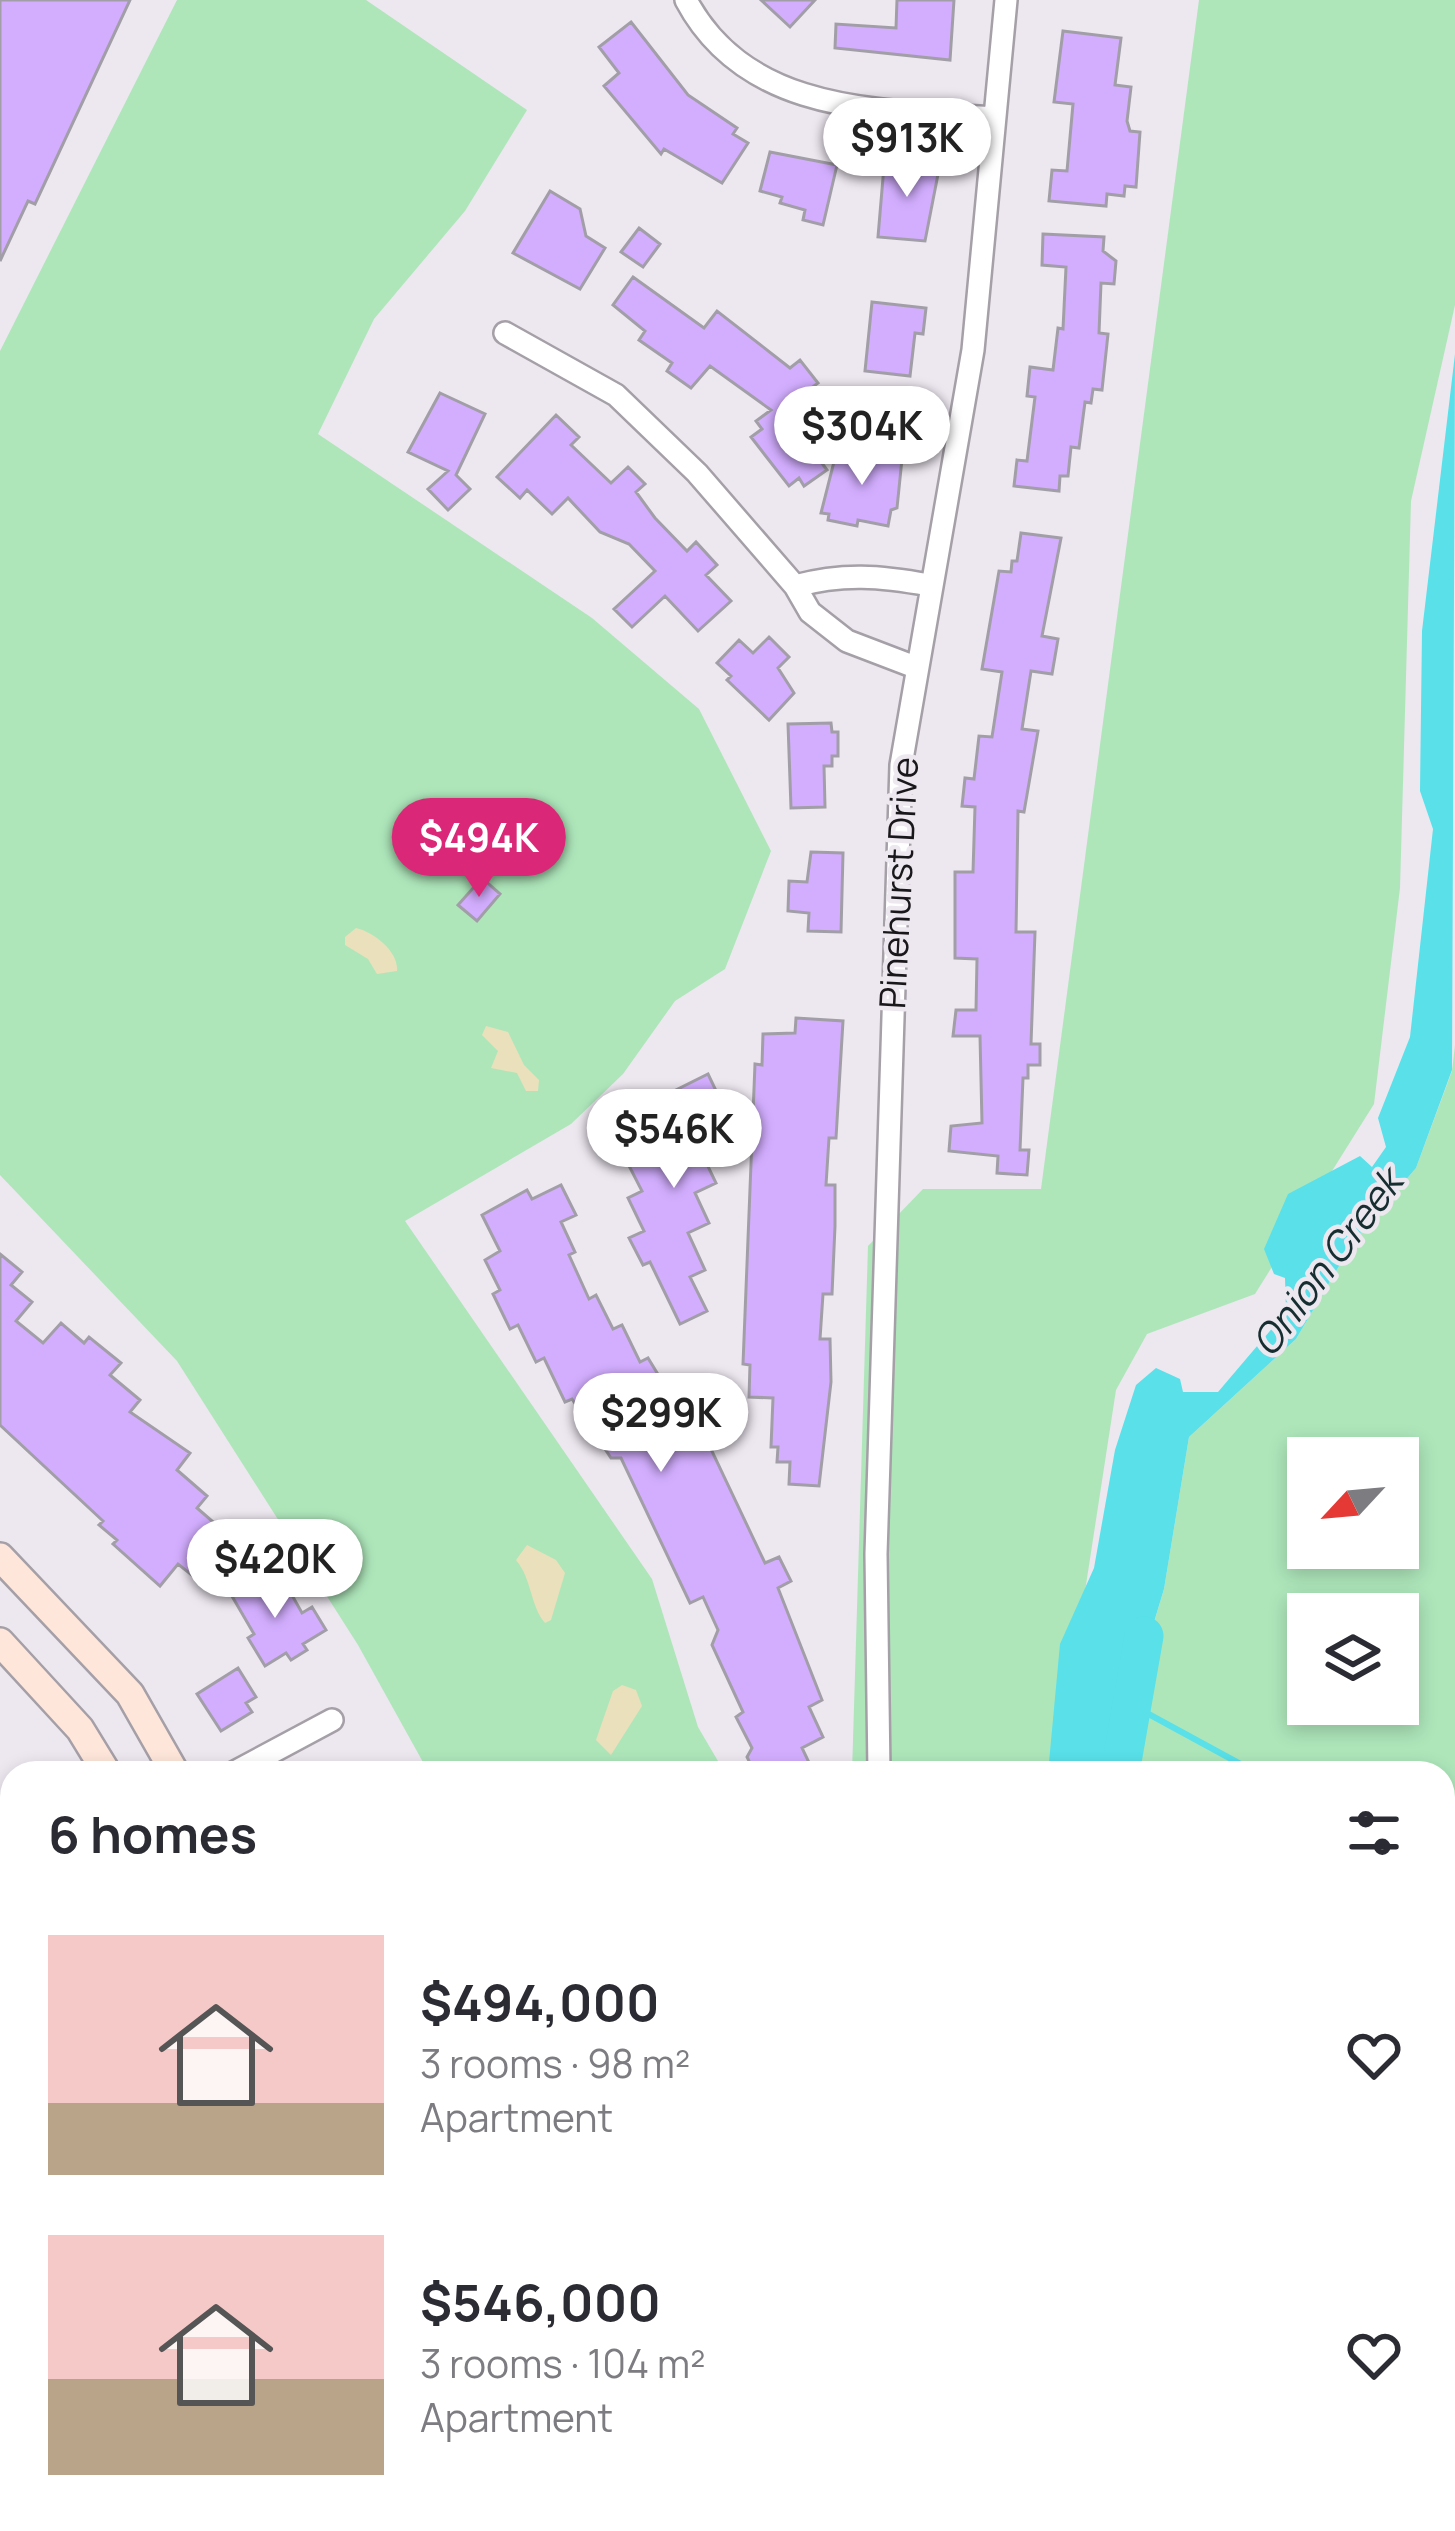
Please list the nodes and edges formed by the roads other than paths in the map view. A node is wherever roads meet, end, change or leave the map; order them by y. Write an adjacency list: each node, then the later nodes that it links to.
1 (686, 0): 3 (street)
2 (1006, 0): 3 (street, Pinehurst Drive)
3 (994, 118): 5 (street, Pinehurst Drive)
4 (505, 333): 6 (street)
5 (929, 585): 6 (street); 7 (street, Pinehurst Drive)
6 (795, 586): 7 (street)
7 (915, 667): 14 (street, Pinehurst Drive)
8 (0, 1557): 12 (street)
9 (0, 1642): 11 (street)
10 (332, 1720): 13 (street)
11 (99, 1761)
12 (168, 1761)
13 (255, 1761)
14 (879, 1761)

